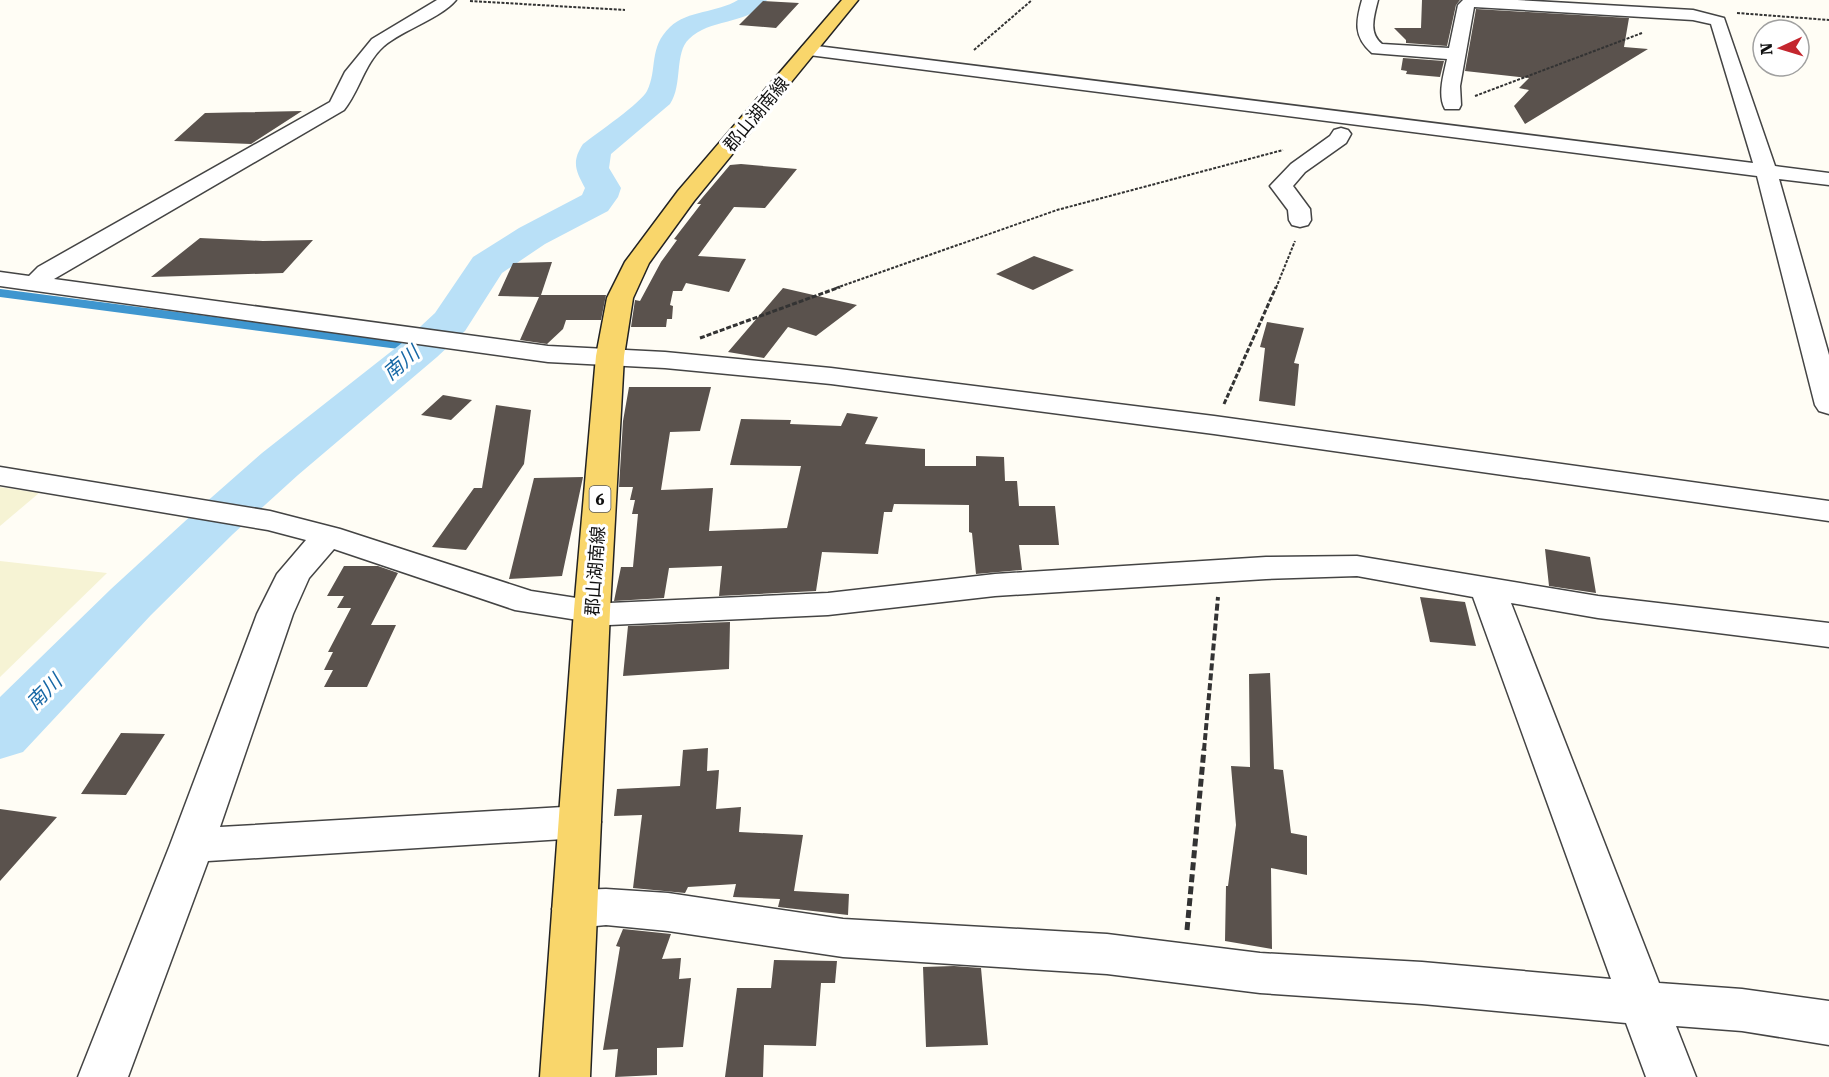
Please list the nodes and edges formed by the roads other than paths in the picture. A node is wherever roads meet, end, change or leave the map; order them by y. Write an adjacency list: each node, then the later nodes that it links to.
1 (448, 0): 12 (street)
2 (850, 0): 4 (main road, 郡山湖南線 / 6)
3 (1370, 0): 5 (street)
4 (809, 50): 8 (street); 13 (main road, 郡山湖南線 / 6)
5 (1457, 54): 6 (street); 8 (street)
6 (1452, 105)
7 (1341, 134): 10 (street)
8 (1767, 171): 9 (street); 14 (street)
9 (1829, 179)
10 (1300, 220)
11 (0, 279): 12 (street)
12 (35, 283): 13 (street)
13 (610, 356): 16 (street); 19 (main road, 郡山湖南線 / 6)
14 (1829, 405)
15 (0, 476): 17 (street)
16 (1829, 511)
17 (328, 536): 19 (street); 22 (street)
18 (1488, 589): 19 (street); 20 (street); 24 (street)
19 (592, 610): 21 (main road, 郡山湖南線 / 6)
20 (1829, 635)
21 (580, 822): 22 (street); 23 (main road, 郡山湖南線 / 6)
22 (192, 845): 26 (street)
23 (574, 909): 24 (street); 27 (main road, 郡山湖南線 / 6)
24 (1644, 1002): 25 (street); 28 (street)
25 (1829, 1023)
26 (104, 1077)
27 (565, 1077)
28 (1671, 1077)

